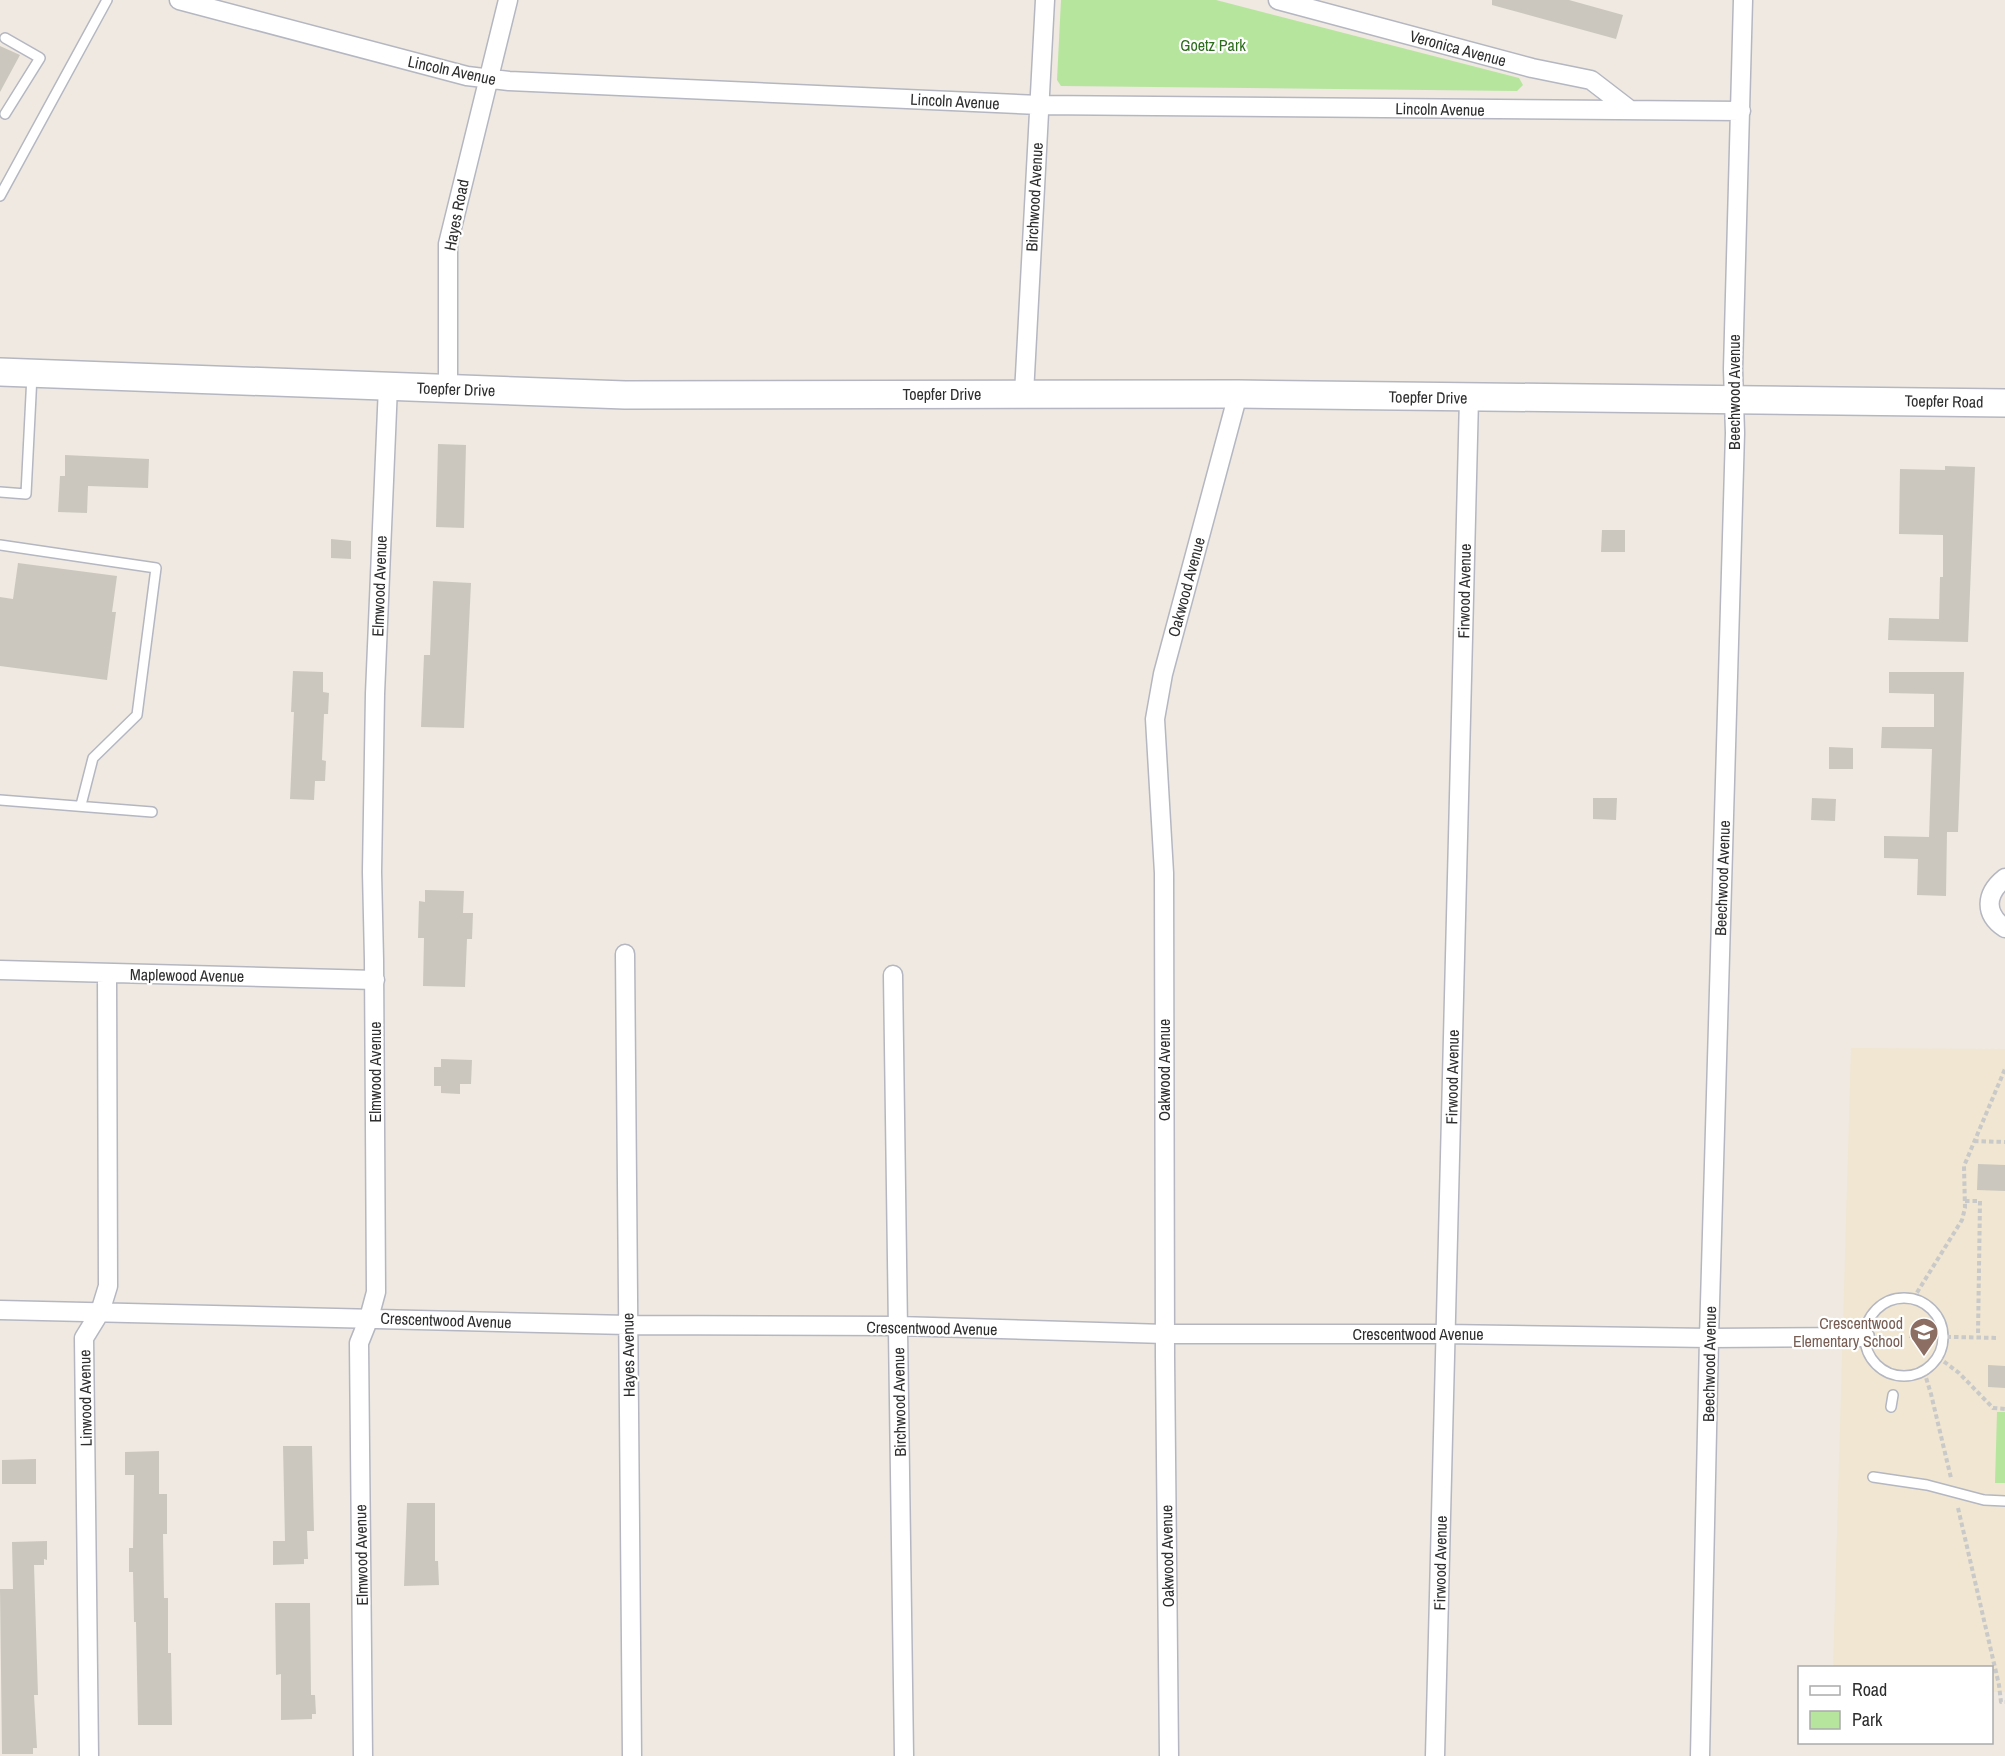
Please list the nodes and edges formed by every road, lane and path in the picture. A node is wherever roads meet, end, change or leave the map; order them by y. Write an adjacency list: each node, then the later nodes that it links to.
1 (107, 0): 13 (lane)
2 (179, 0): 8 (street, Lincoln Avenue)
3 (508, 0): 8 (street)
4 (1045, 0): 9 (street, Birchwood Avenue)
5 (1278, 0): 10 (street, Veronica Avenue)
6 (1743, 0): 11 (street, Beechwood Avenue)
7 (5, 38): 12 (lane)
8 (488, 79): 9 (street, Lincoln Avenue); 17 (street, Hayes Road)
9 (1039, 105): 10 (street, Lincoln Avenue); 18 (street, Birchwood Avenue)
10 (1630, 110): 11 (street, Lincoln Avenue)
11 (1741, 111): 21 (street, Beechwood Avenue)
12 (4, 114)
13 (0, 196)
14 (0, 372): 15 (street, Toepfer Drive)
15 (32, 373): 16 (street, Toepfer Drive); 24 (lane)
16 (388, 386): 17 (street, Toepfer Drive); 35 (street, Elmwood Avenue)
17 (448, 389): 18 (street, Toepfer Drive)
18 (1024, 394): 19 (street, Toepfer Drive)
19 (1238, 394): 20 (street, Toepfer Drive); 46 (street, Oakwood Avenue)
20 (1469, 398): 21 (street, Toepfer Drive); 47 (street, Firwood Avenue)
21 (1733, 399): 22 (street, Toepfer Drive); 52 (street, Beechwood Avenue)
22 (1884, 400): 23 (street, Toepfer Road)
23 (2005, 403)
24 (0, 492)
25 (0, 545): 27 (lane)
26 (0, 800): 27 (lane)
27 (81, 805): 28 (lane)
28 (152, 812)
29 (2005, 878): 30 (street)
30 (2005, 928)
31 (626, 954): 44 (street, Hayes Avenue)
32 (0, 970): 33 (street, Maplewood Avenue)
33 (107, 973): 35 (street, Maplewood Avenue); 42 (street, Linwood Avenue)
34 (893, 975): 45 (street, Birchwood Avenue)
35 (375, 980): 43 (street, Elmwood Avenue)
36 (2005, 1069): 37 (path)
37 (1974, 1141): 38 (path); 39 (path)
38 (2005, 1142)
39 (1965, 1201): 40 (path); 50 (path)
40 (1913, 1299): 49 (lane); 51 (lane)
41 (0, 1310): 42 (street, Crescentwood Avenue)
42 (100, 1312): 43 (street, Crescentwood Avenue); 63 (street, Linwood Avenue)
43 (369, 1318): 44 (street, Crescentwood Avenue); 64 (street, Elmwood Avenue)
44 (628, 1325): 45 (street, Crescentwood Avenue); 65 (street, Hayes Avenue)
45 (898, 1326): 46 (street, Crescentwood Avenue); 66 (street, Birchwood Avenue)
46 (1165, 1334): 47 (street, Crescentwood Avenue); 67 (street, Oakwood Avenue)
47 (1445, 1334): 52 (street, Crescentwood Avenue); 68 (street, Firwood Avenue)
48 (1909, 1336): 49 (path)
49 (1943, 1336): 50 (path); 54 (lane)
50 (1978, 1336): 53 (path)
51 (1865, 1337): 52 (street, Crescentwood Avenue); 55 (lane)
52 (1709, 1338): 69 (street, Beechwood Avenue)
53 (1999, 1338)
54 (1938, 1358): 55 (lane); 58 (path)
55 (1924, 1371): 60 (path)
56 (1893, 1395): 57 (lane)
57 (1891, 1407)
58 (2005, 1408)
59 (1873, 1477): 60 (lane)
60 (1954, 1491): 61 (lane); 62 (path)
61 (2005, 1501)
62 (2005, 1702)
63 (89, 1756)
64 (363, 1756)
65 (632, 1756)
66 (904, 1756)
67 (1169, 1756)
68 (1435, 1756)
69 (1700, 1756)

